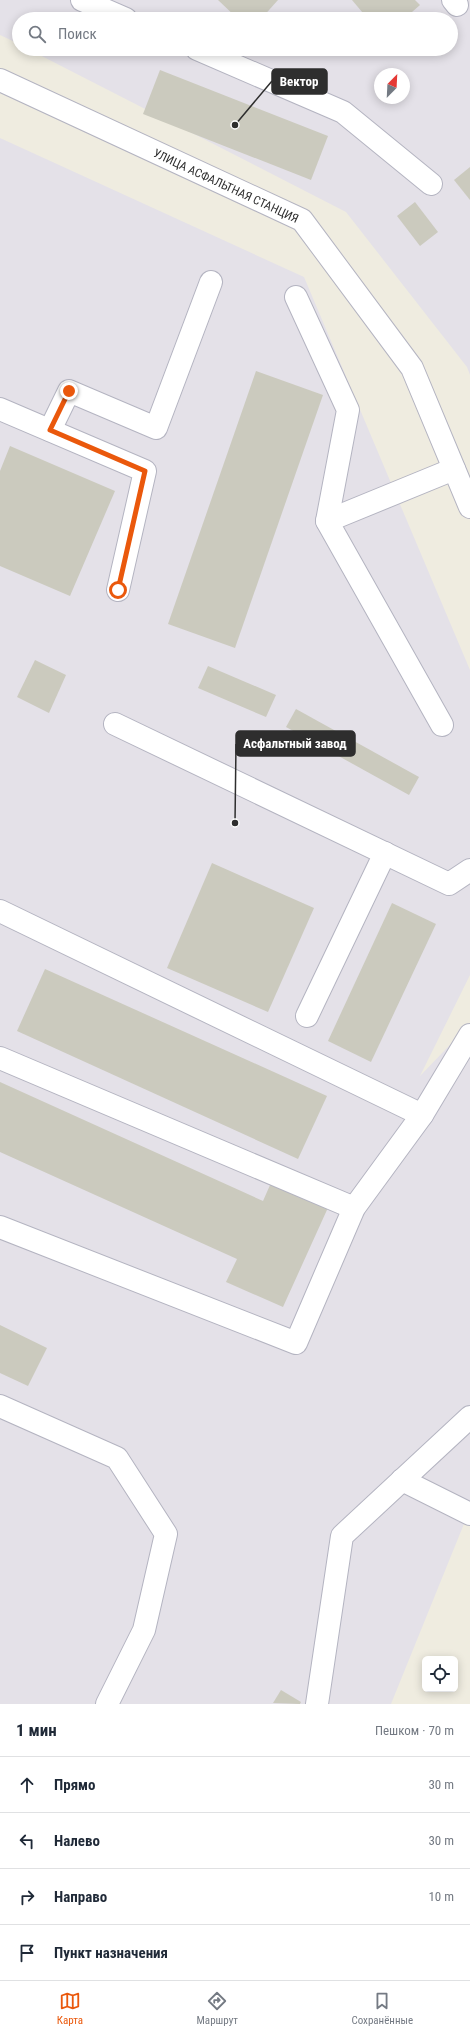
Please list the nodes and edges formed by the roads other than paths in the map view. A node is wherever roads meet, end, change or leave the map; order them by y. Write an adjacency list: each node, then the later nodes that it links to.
1 (82, 0): 2 (street)
2 (110, 12)
3 (212, 56): 5 (street)
4 (0, 80): 10 (street, УЛИЦА АСФАЛЬТНАЯ СТАНЦИЯ)
5 (431, 184)
6 (211, 282): 9 (street)
7 (296, 297): 12 (street)
8 (0, 409): 9 (street)
9 (50, 430): 13 (street)
10 (454, 468): 11 (street, УЛИЦА АСФАЛЬТНАЯ СТАНЦИЯ); 12 (street)
11 (470, 507)
12 (327, 521): 15 (street)
13 (118, 590)
14 (115, 724): 16 (street)
15 (442, 725)
16 (385, 853): 17 (street); 19 (street)
17 (470, 870)
18 (0, 911): 22 (street)
19 (307, 1016)
20 (470, 1035): 22 (street)
21 (0, 1058): 23 (street)
22 (422, 1115): 23 (street)
23 (354, 1208): 24 (street)
24 (0, 1227)
25 (0, 1406): 29 (street)
26 (470, 1417): 27 (street)
27 (402, 1480): 28 (street); 30 (street)
28 (470, 1514)
29 (107, 1704)
30 (317, 1704)

